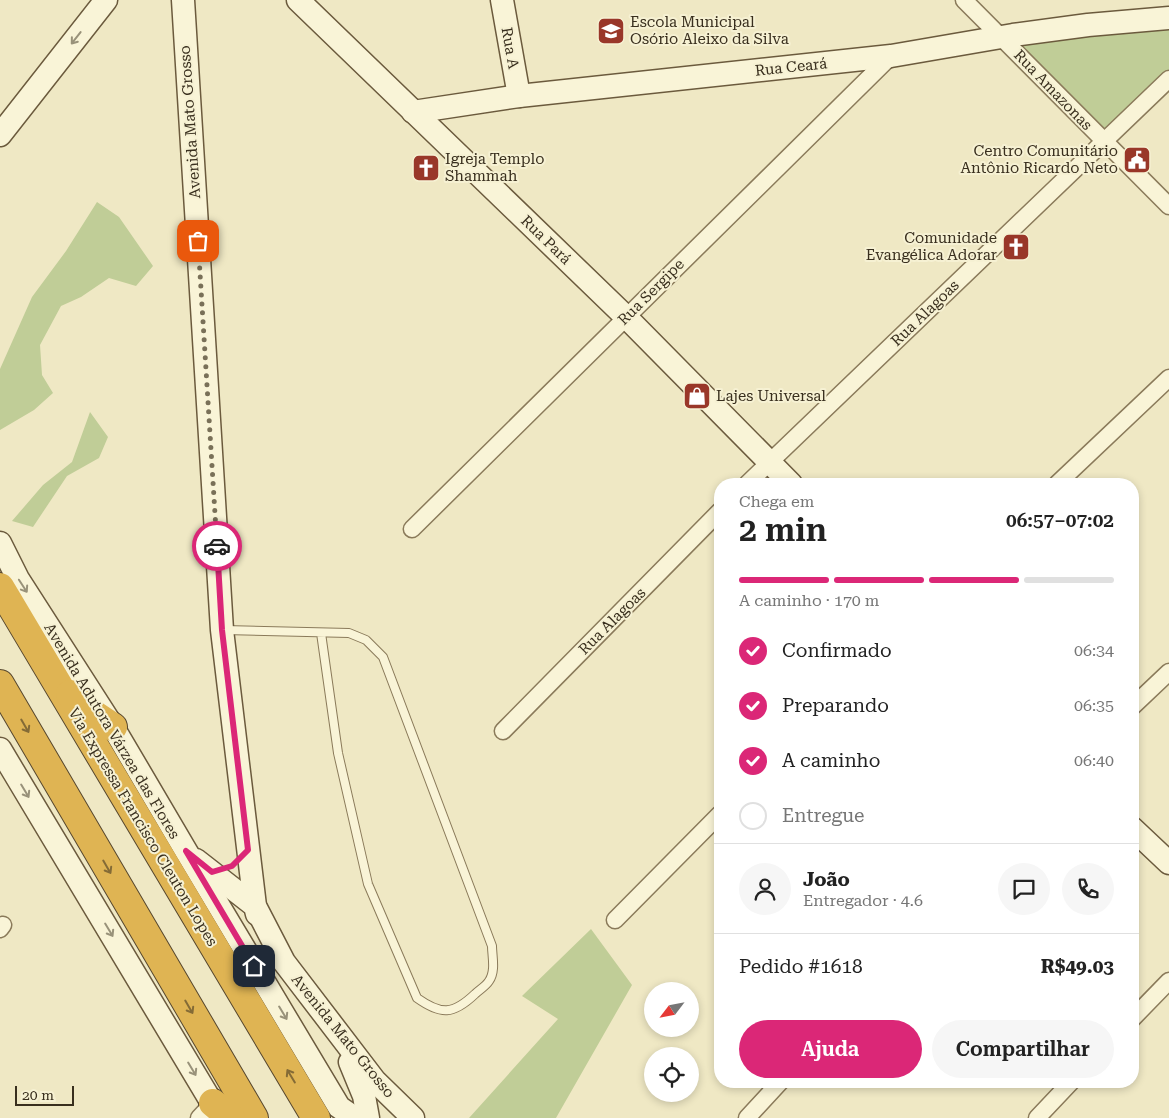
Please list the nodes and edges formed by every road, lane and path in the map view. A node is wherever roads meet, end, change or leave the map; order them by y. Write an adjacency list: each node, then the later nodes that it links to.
1 (106, 0): 12 (street, one-way to 12)
2 (183, 0): 25 (street, Avenida Mato Grosso)
3 (298, 0): 11 (street, Rua Pará)
4 (502, 0): 10 (street, Rua A)
5 (964, 0): 7 (street, Rua Amazonas)
6 (1169, 18): 7 (street, Rua Ceará)
7 (1002, 37): 8 (street, Rua Ceará); 13 (street, Rua Amazonas)
8 (891, 56): 10 (street, Rua Ceará); 15 (street, Rua Sergipe)
9 (1169, 79): 13 (street, Rua Alagoas)
10 (519, 96): 11 (street, Rua Ceará)
11 (413, 112): 15 (street, Rua Pará)
12 (0, 135)
13 (1105, 142): 14 (street, Rua Amazonas); 17 (street, Rua Alagoas)
14 (1169, 206)
15 (626, 317): 17 (street, Rua Pará); 22 (street, Rua Sergipe)
16 (1169, 378): 20 (street)
17 (769, 461): 18 (street, Rua Alagoas); 19 (street, Rua Pará)
18 (753, 478)
19 (785, 478)
20 (1063, 478)
21 (714, 517): 32 (street, Rua Alagoas)
22 (412, 529)
23 (0, 543): 31 (street, Avenida Adutora Várzea das Flores, one-way to 31)
24 (0, 587): 28 (highway, Via Expressa Francisco Cleuton Lopes)
25 (222, 630): 26 (lane); 36 (street, Avenida Mato Grosso)
26 (321, 633): 26 (lane)
27 (1169, 672): 30 (street)
28 (56, 682): 31 (highway); 50 (highway, Via Expressa Francisco Cleuton Lopes, one-way to 28)
29 (0, 684): 49 (highway, one-way to 49)
30 (1139, 700)
31 (113, 727): 37 (street, Avenida Adutora Várzea das Flores)
32 (503, 731)
33 (0, 749): 48 (street, one-way to 48)
34 (714, 820): 41 (street)
35 (1139, 835): 38 (street)
36 (248, 850): 39 (street); 40 (street, Avenida Mato Grosso)
37 (186, 851): 39 (street); 43 (street, Avenida Adutora Várzea das Flores)
38 (1169, 863)
39 (212, 872): 40 (street)
40 (255, 906): 43 (street); 45 (street, Avenida Mato Grosso)
41 (615, 920)
42 (1169, 981): 44 (street)
43 (264, 982): 51 (street, Avenida Adutora Várzea das Flores, one-way to 51)
44 (1139, 1011)
45 (341, 1039): 52 (street); 53 (street, Avenida Mato Grosso)
46 (774, 1088): 54 (street)
47 (1065, 1088): 55 (street)
48 (216, 1114)
49 (254, 1118)
50 (316, 1118)
51 (355, 1118)
52 (368, 1118)
53 (413, 1118)
54 (747, 1118)
55 (1036, 1118)

